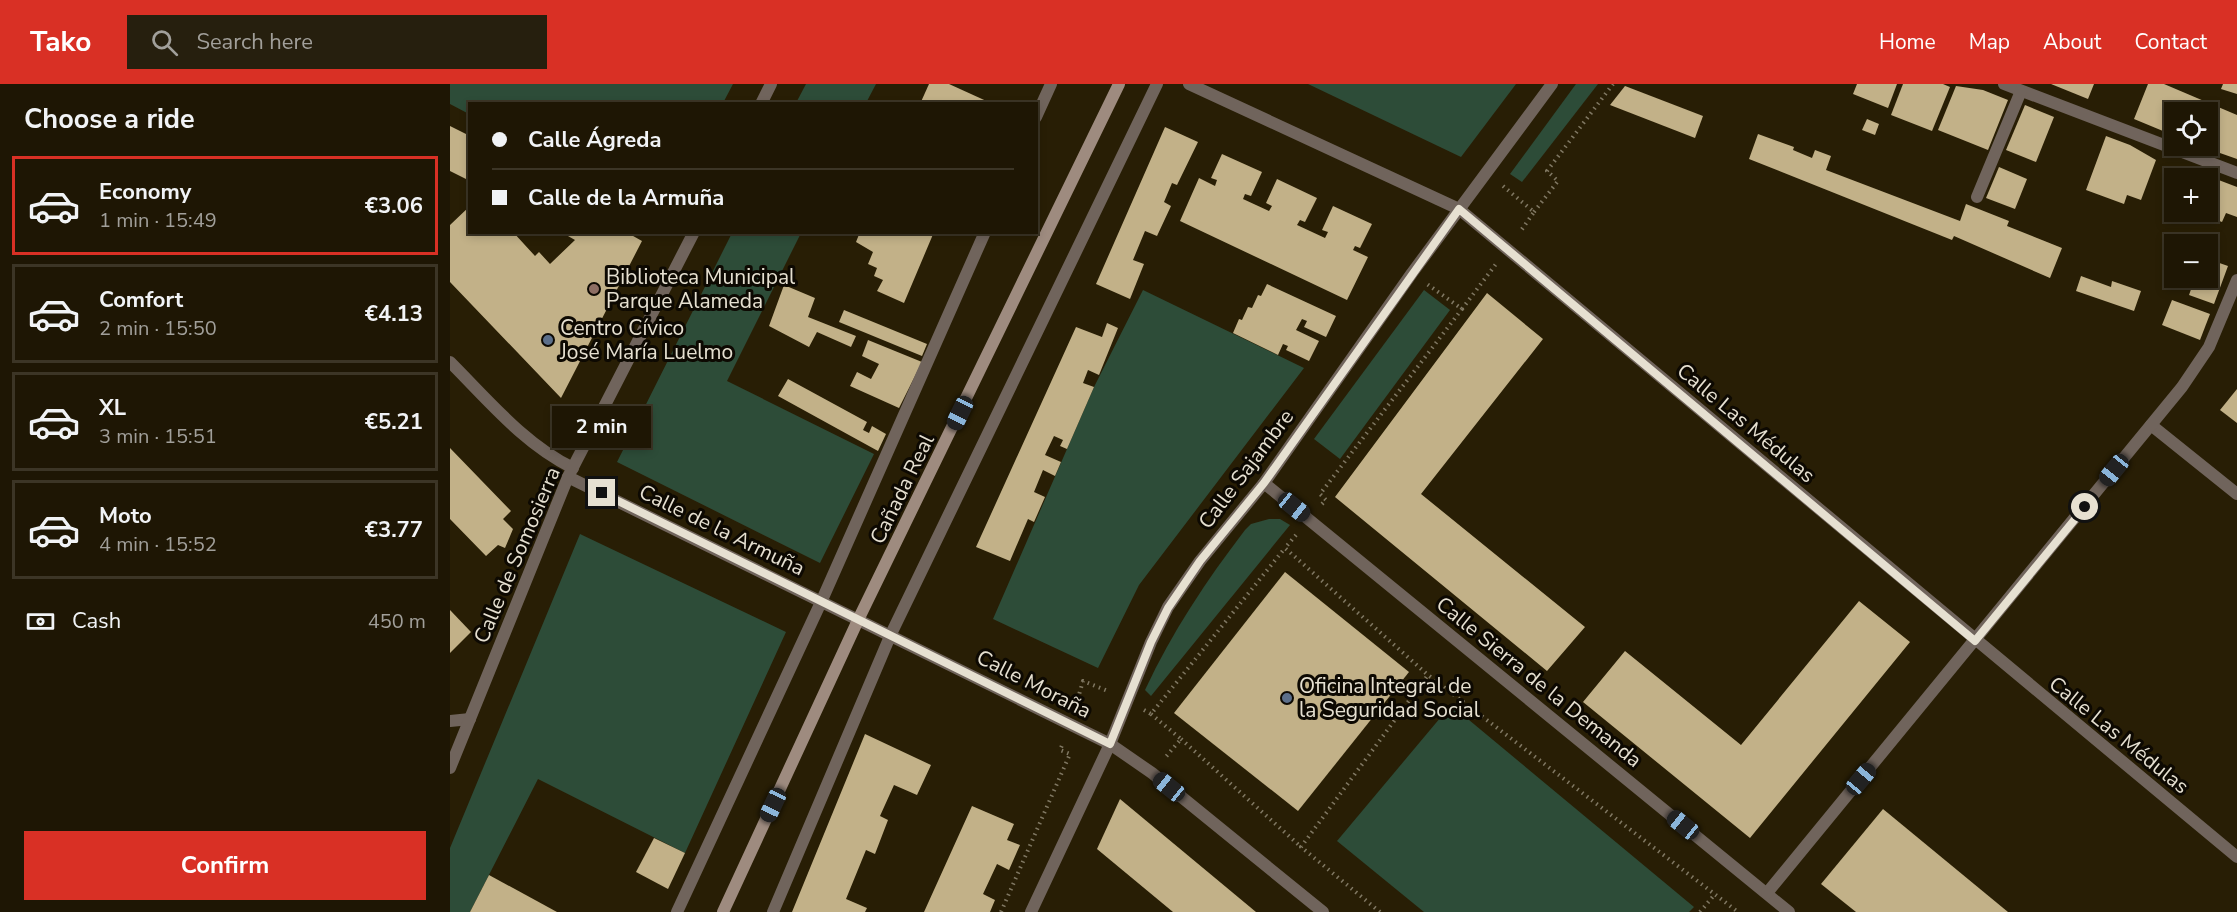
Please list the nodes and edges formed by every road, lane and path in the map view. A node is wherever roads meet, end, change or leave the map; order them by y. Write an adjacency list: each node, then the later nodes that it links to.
1 (771, 84): 10 (street)
2 (1051, 84): 11 (street)
3 (1119, 84): 28 (street, Cañada Real)
4 (1157, 84): 29 (street)
5 (1189, 84): 14 (street, Calle Las Médulas)
6 (1552, 84): 14 (street, Calle Sajambre)
7 (1613, 84): 15 (path)
8 (2004, 84): 9 (street)
9 (2029, 90): 12 (street); 13 (street)
10 (762, 102)
11 (1038, 113)
12 (2237, 172)
13 (1977, 197)
14 (1459, 209): 18 (street, Calle Sajambre); 30 (street, Calle Las Médulas)
15 (1534, 212)
16 (693, 234): 22 (street, Calle de Somosierra)
17 (984, 234): 27 (street)
18 (1412, 273): 23 (street, Calle Sajambre); 25 (path)
19 (2237, 280): 21 (street)
20 (450, 362): 22 (street, Calle de la Armuña)
21 (2151, 425): 24 (street); 30 (street)
22 (571, 473): 27 (street, Calle de la Armuña); 34 (street, Calle de Somosierra)
23 (1264, 483): 25 (street, Calle Sierra de la Demanda); 32 (street, Calle Sajambre)
24 (2237, 494)
25 (1309, 519): 26 (path); 43 (street, Calle Sierra de la Demanda)
26 (1285, 548): 31 (path); 33 (path)
27 (822, 600): 28 (street, Calle de la Armuña); 45 (street)
28 (859, 618): 29 (street, Calle Moraña); 46 (street, Cañada Real)
29 (891, 634): 36 (street, Calle Moraña); 47 (street)
30 (1975, 641): 42 (street, Calle Las Médulas); 43 (street)
31 (1428, 675): 41 (path); 44 (path)
32 (1128, 699): 33 (path); 36 (path); 38 (street, Calle Sajambre)
33 (1151, 714): 37 (path)
34 (470, 719): 35 (street); 39 (street, Calle de Somosierra)
35 (450, 722)
36 (1071, 724): 38 (street, Calle Moraña); 48 (path)
37 (1181, 739): 40 (path); 41 (path)
38 (1110, 744): 40 (street, Calle Moraña); 49 (street, Calle Sajambre)
39 (450, 768)
40 (1152, 773): 50 (street, Calle Moraña)
41 (1301, 847): 51 (path)
42 (2237, 857)
43 (1767, 893): 54 (street, Calle Sierra de la Demanda)
44 (1715, 894): 52 (path); 53 (path)
45 (677, 912)
46 (723, 912)
47 (773, 912)
48 (1001, 912)
49 (1031, 912)
50 (1323, 912)
51 (1380, 912)
52 (1700, 912)
53 (1738, 912)
54 (1790, 912)

